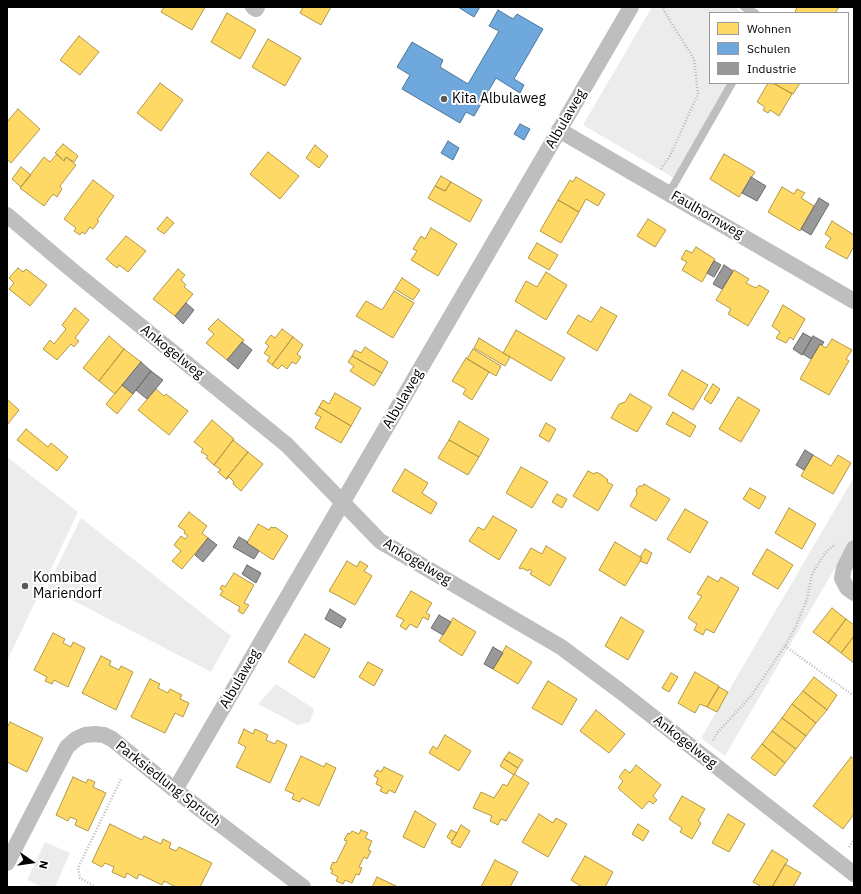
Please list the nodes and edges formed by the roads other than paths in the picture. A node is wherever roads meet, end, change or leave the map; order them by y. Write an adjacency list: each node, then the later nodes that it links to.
1 (253, 7): 2 (street)
2 (257, 7)
3 (631, 7): 7 (street, Albulaweg)
4 (744, 7): 5 (lane)
5 (753, 12)
6 (731, 84): 8 (lane)
7 (559, 130): 8 (street, Faulhornweg); 11 (street, Albulaweg)
8 (669, 193): 10 (street, Faulhornweg)
9 (7, 215): 11 (street, Ankogelweg)
10 (854, 301)
11 (343, 503): 14 (street, Albulaweg); 16 (street, Ankogelweg)
12 (854, 548): 13 (street)
13 (854, 593)
14 (175, 790): 15 (street, Parksiedlung Spruch); 17 (street, Parksiedlung Spruch)
15 (7, 863)
16 (854, 874)
17 (298, 883)

